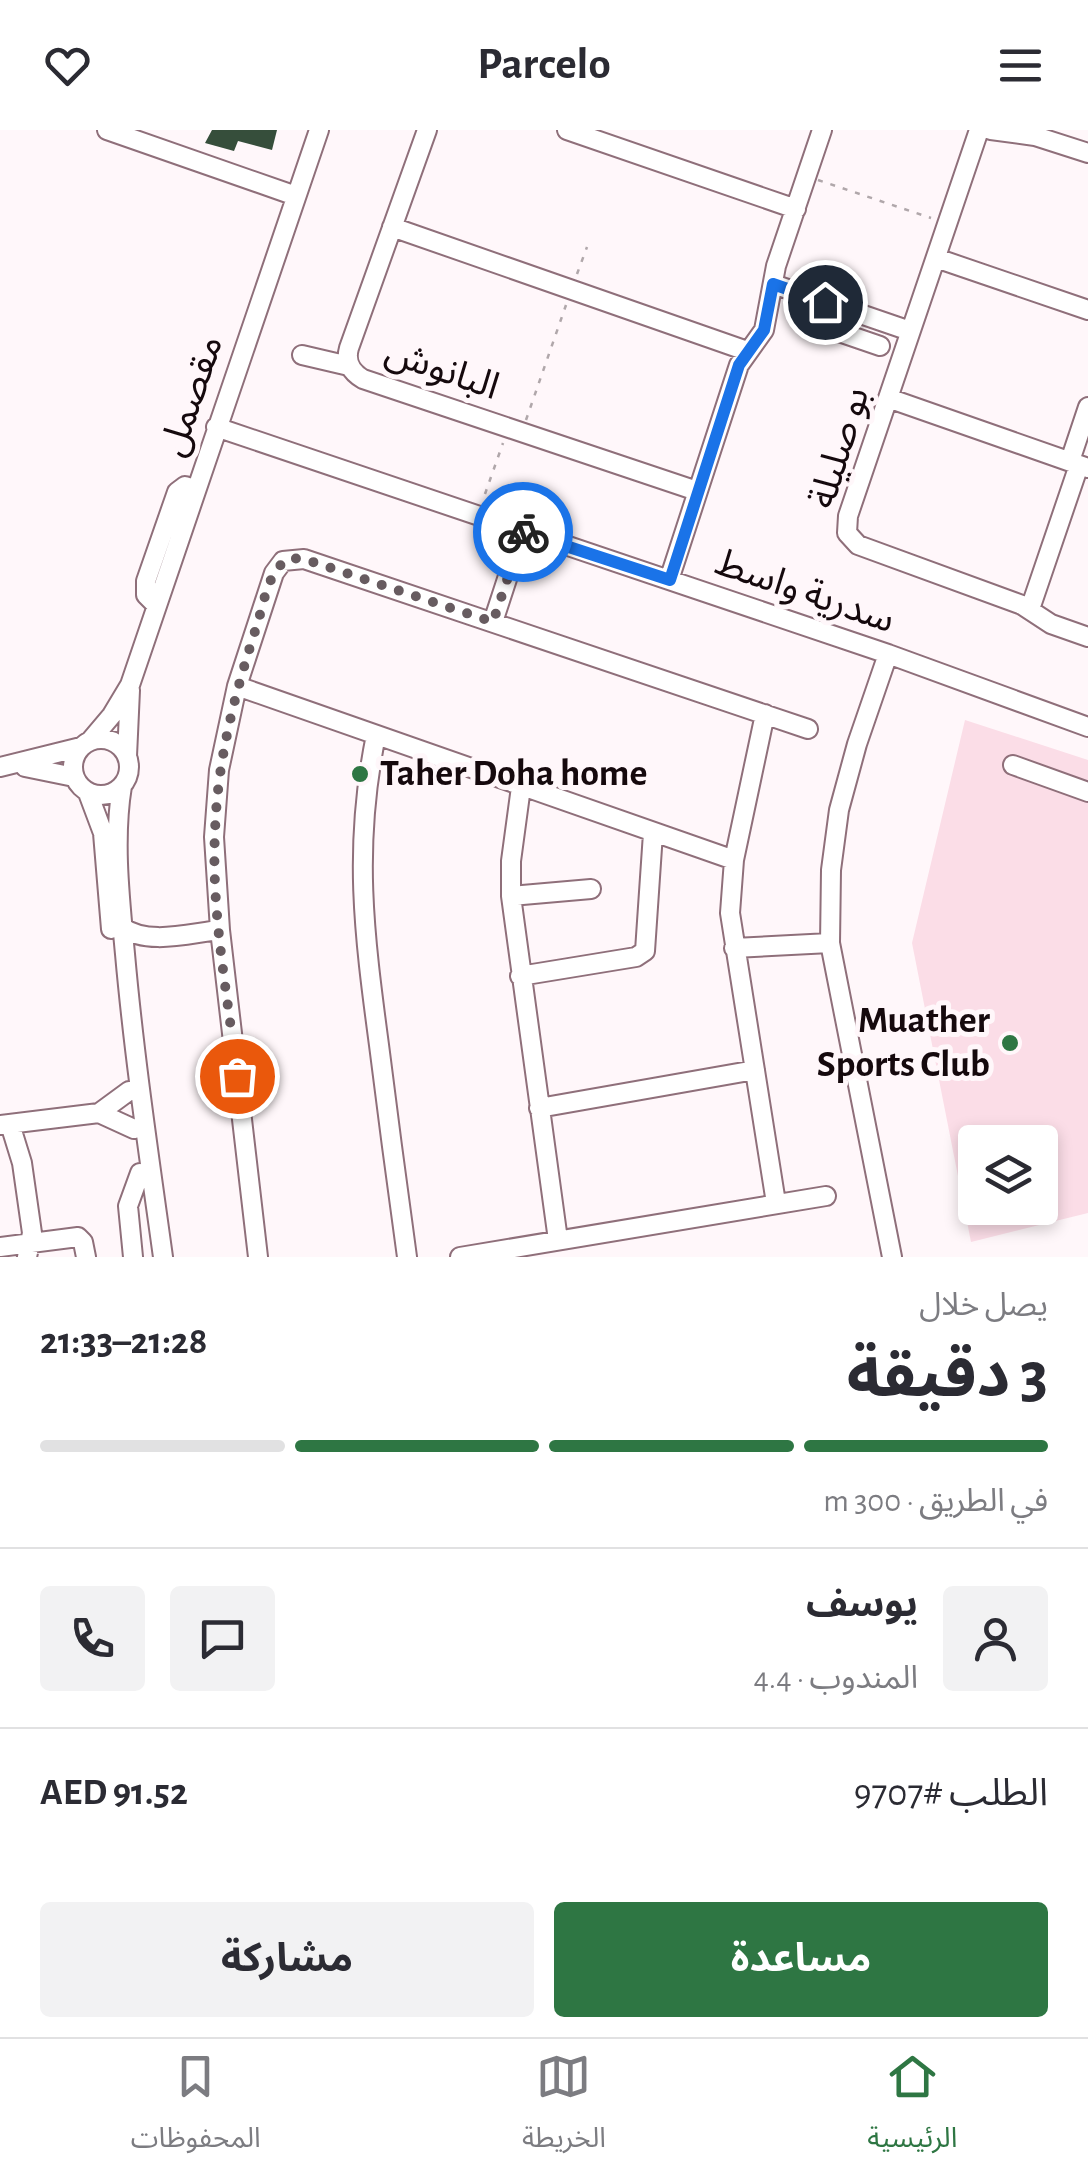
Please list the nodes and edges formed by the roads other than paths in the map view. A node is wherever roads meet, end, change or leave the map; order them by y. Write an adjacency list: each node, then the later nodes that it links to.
1 (108, 130): 9 (street)
2 (319, 130): 9 (street, مقصمل)
3 (427, 130): 11 (street, البانوش)
4 (567, 130): 10 (street)
5 (822, 130): 10 (street)
6 (979, 130): 12 (street, بو صليلة)
7 (991, 130): 8 (street)
8 (1088, 153)
9 (296, 196): 25 (street, مقصمل)
10 (796, 209): 13 (street)
11 (392, 227): 20 (street); 22 (street, البانوش)
12 (936, 258): 14 (street); 17 (street, بو صليلة)
13 (773, 284): 15 (street); 20 (street)
14 (1088, 310)
15 (851, 312): 17 (street); 18 (street)
16 (807, 321): 18 (street)
17 (910, 331): 23 (street, بو صليلة)
18 (843, 334): 19 (street)
19 (880, 346)
20 (747, 352): 27 (street)
21 (302, 355): 22 (street)
22 (350, 366): 27 (street, البانوش)
23 (888, 398): 26 (street); 30 (street, بو صليلة)
24 (1088, 407): 26 (street)
25 (216, 426): 28 (street, سدرية واسط); 34 (street, مقصمل)
26 (1079, 465): 30 (street)
27 (697, 491): 29 (street)
28 (523, 530): 29 (street, سدرية واسط); 31 (street)
29 (670, 580): 33 (street, سدرية واسط)
30 (1030, 609): 32 (street, بو صليلة)
31 (493, 622): 35 (street); 36 (street)
32 (1088, 637)
33 (888, 654): 37 (street, سدرية واسط); 56 (street)
34 (130, 685): 40 (street, مقصمل); 41 (street, مقصمل)
35 (237, 686): 39 (street); 54 (street)
36 (765, 714): 38 (street); 50 (street)
37 (1088, 727)
38 (808, 729)
39 (376, 736): 46 (street); 79 (street)
40 (86, 744): 41 (street); 43 (street); 44 (street)
41 (127, 756): 45 (street)
42 (1012, 765): 47 (street)
43 (3, 770): 44 (street)
44 (74, 777): 48 (street)
45 (122, 786): 48 (street); 53 (street)
46 (521, 787): 49 (street); 52 (street)
47 (1088, 792)
48 (88, 793): 61 (street)
49 (653, 833): 50 (street); 59 (street)
50 (734, 860): 57 (street)
51 (591, 889): 52 (street)
52 (511, 896): 59 (street)
53 (122, 927): 55 (street); 58 (street)
54 (220, 930): 55 (street); 78 (street)
55 (148, 938): 58 (street)
56 (830, 943): 57 (street); 81 (street)
57 (734, 948): 60 (street)
58 (125, 955): 77 (street)
59 (520, 976): 62 (street)
60 (755, 1070): 62 (street); 70 (street)
61 (128, 1091): 63 (street); 66 (street)
62 (539, 1108): 71 (street)
63 (99, 1113): 64 (street); 66 (street)
64 (48, 1120): 65 (street); 67 (street)
65 (5, 1124): 67 (street)
66 (134, 1130): 68 (street)
67 (22, 1163): 73 (street)
68 (140, 1173): 75 (street); 76 (street)
69 (826, 1196): 70 (street)
70 (776, 1203): 71 (street)
71 (558, 1240): 80 (street)
72 (0, 1247): 73 (street)
73 (29, 1250): 74 (street)
74 (86, 1257)
75 (132, 1257)
76 (153, 1257)
77 (163, 1257)
78 (258, 1257)
79 (406, 1257)
80 (460, 1257)
81 (892, 1257)

